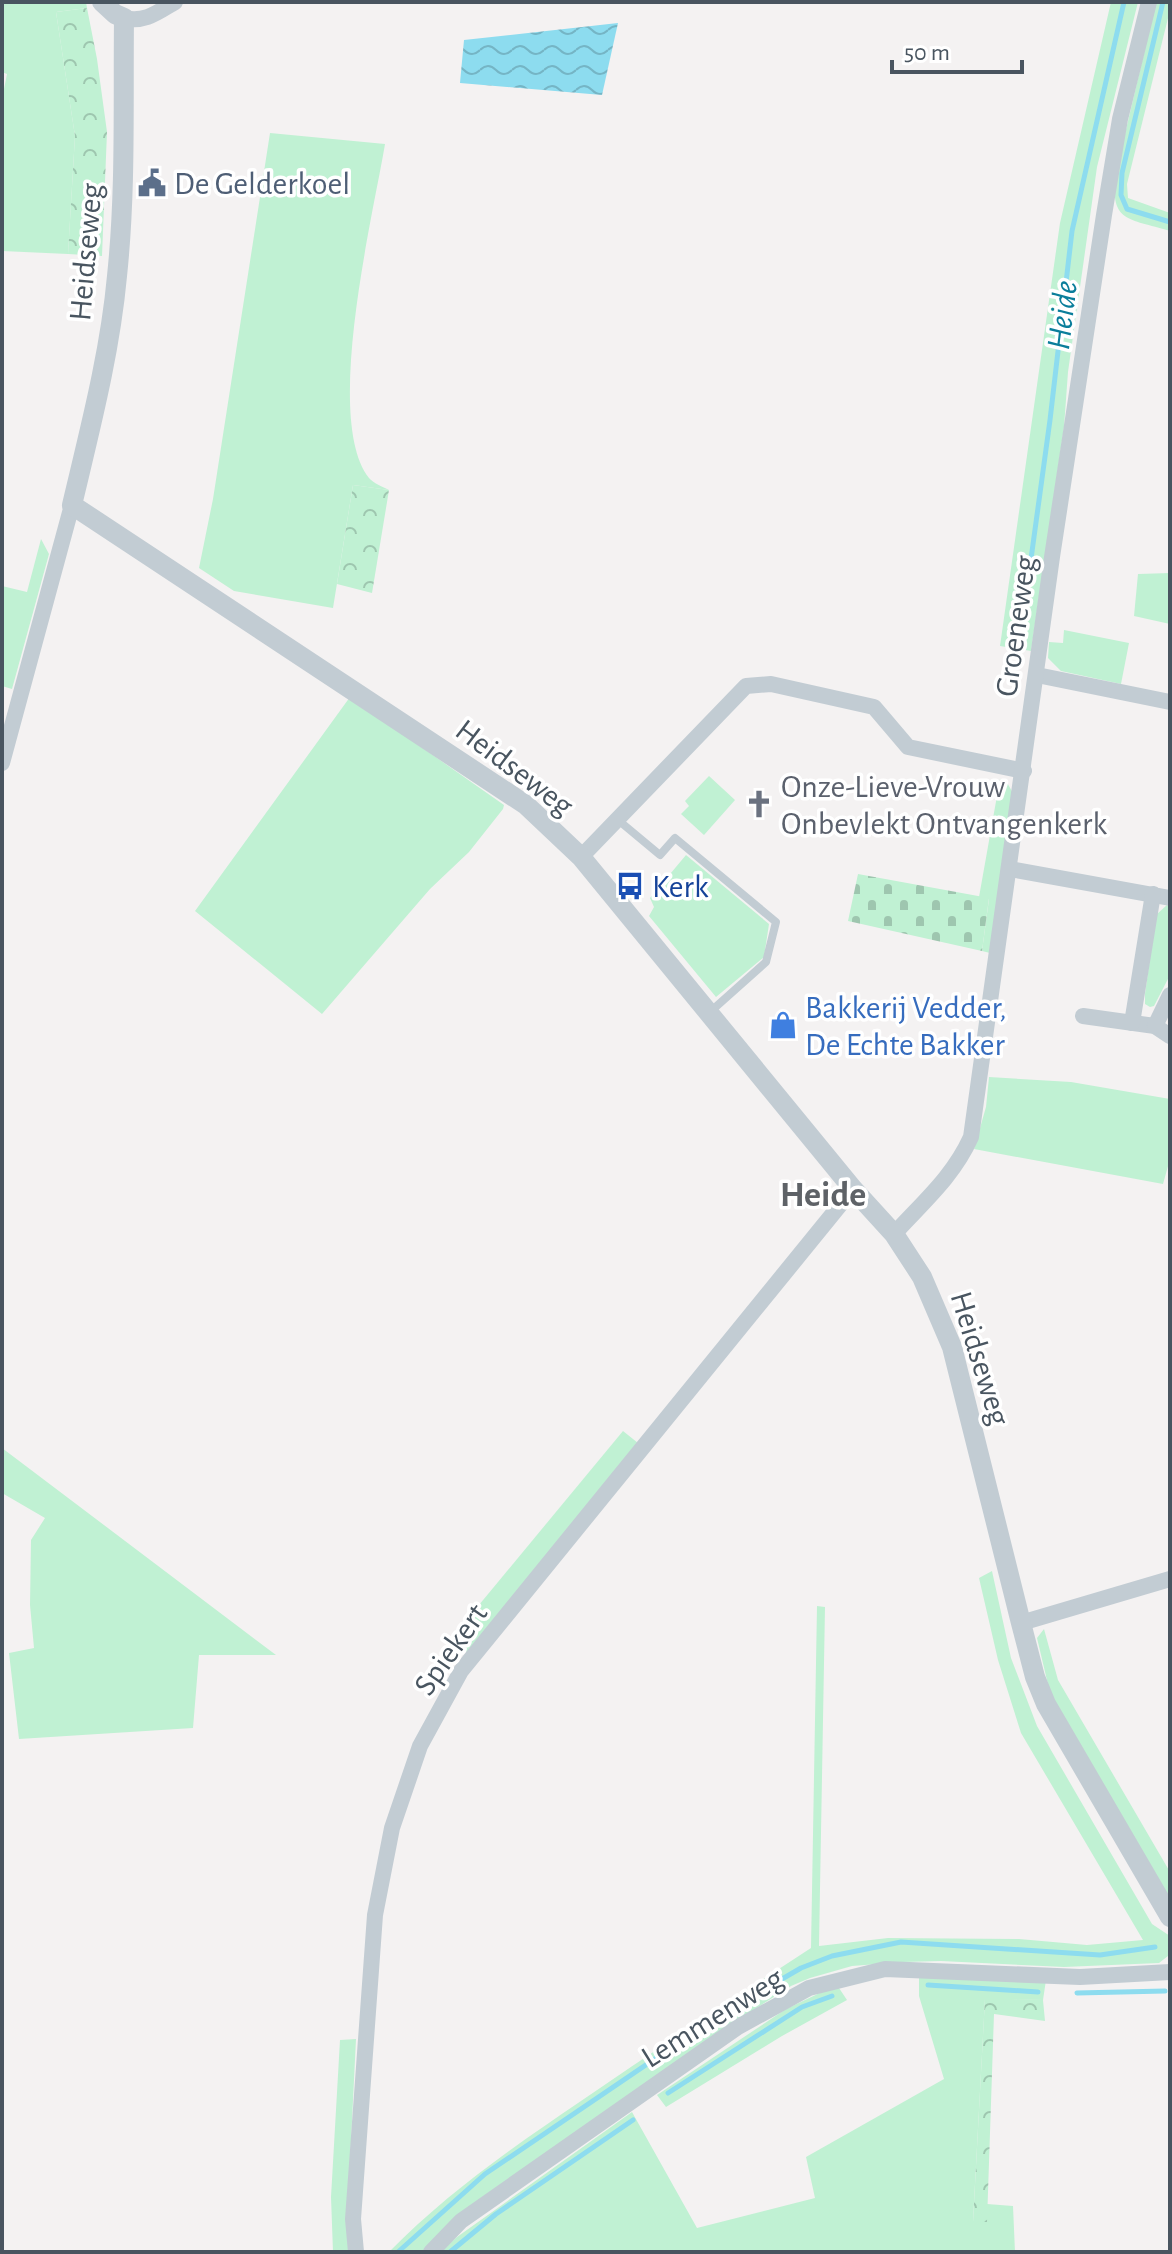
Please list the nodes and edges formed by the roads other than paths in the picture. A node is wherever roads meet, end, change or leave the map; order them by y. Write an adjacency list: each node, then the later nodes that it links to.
1 (102, 2): 4 (street)
2 (175, 2): 4 (street)
3 (1149, 2): 6 (street, Groeneweg)
4 (124, 18): 5 (street, Heidseweg)
5 (72, 505): 8 (street); 11 (street, Heidseweg)
6 (1037, 675): 7 (street); 9 (street, Groeneweg)
7 (1170, 702)
8 (2, 763)
9 (1024, 771): 10 (street); 12 (street, Groeneweg)
10 (618, 820): 11 (street); 16 (lane)
11 (581, 857): 16 (street, Heidseweg)
12 (1010, 869): 13 (street); 22 (street, Groeneweg)
13 (1153, 894): 14 (street); 18 (street)
14 (1170, 898)
15 (1170, 995): 19 (street)
16 (710, 1012): 21 (street, Heidseweg)
17 (1083, 1016): 18 (street)
18 (1132, 1023): 19 (street)
19 (1155, 1026): 20 (street)
20 (1170, 1036)
21 (853, 1189): 22 (street, Heidseweg); 27 (street, Spiekert)
22 (894, 1234): 24 (street, Heidseweg)
23 (1170, 1579): 24 (street)
24 (1021, 1623): 25 (street, Heidseweg)
25 (1170, 1917)
26 (1170, 1972): 28 (street, Lemmenweg)
27 (356, 2252)
28 (431, 2252)

